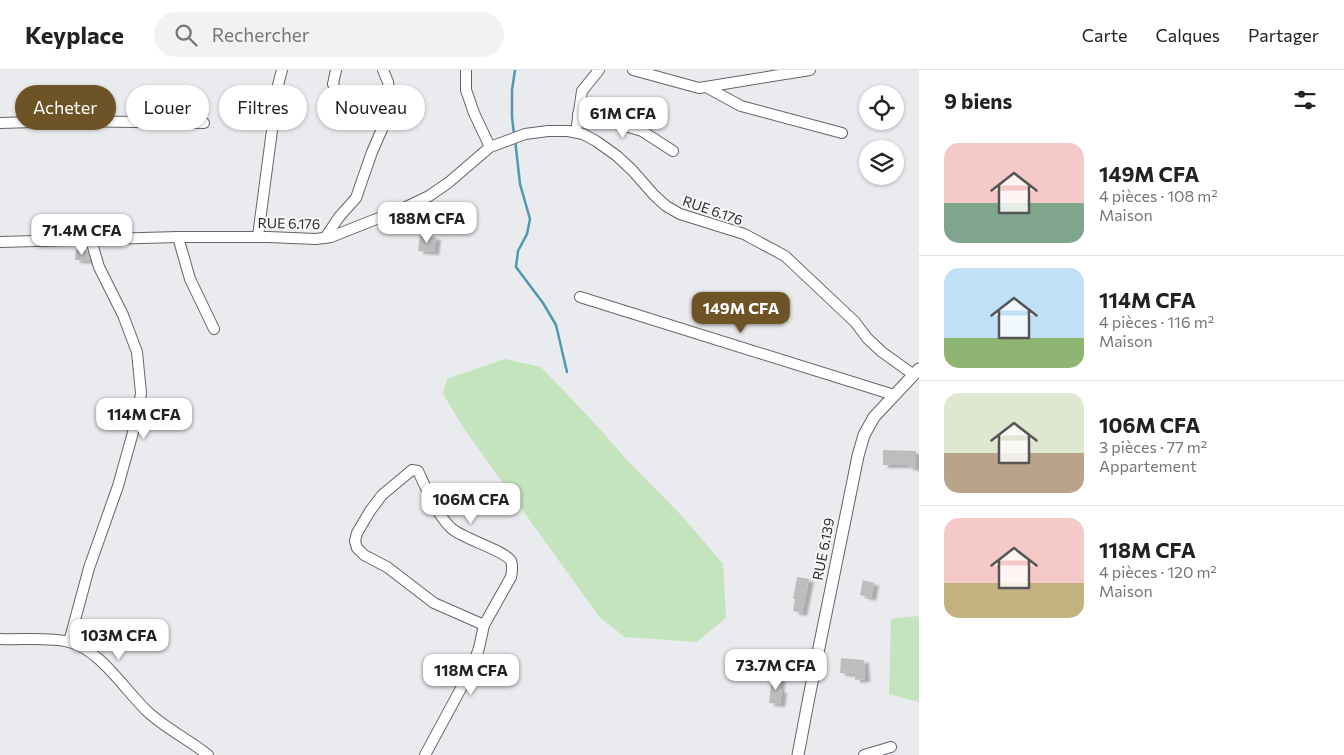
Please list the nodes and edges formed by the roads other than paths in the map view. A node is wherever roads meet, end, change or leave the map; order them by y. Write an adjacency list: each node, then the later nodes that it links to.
1 (282, 70): 19 (street)
2 (336, 70): 8 (street)
3 (383, 70): 9 (street)
4 (466, 70): 17 (street)
5 (599, 70): 11 (street)
6 (633, 70): 10 (street)
7 (810, 70): 10 (street)
8 (332, 85)
9 (388, 85)
10 (708, 88): 16 (street)
11 (578, 114): 15 (street); 18 (street)
12 (126, 122): 13 (street)
13 (0, 123)
14 (381, 130): 21 (street)
15 (576, 132): 17 (street, RUE 6.176); 26 (street, RUE 6.176)
16 (842, 133)
17 (490, 147): 21 (street, RUE 6.176)
18 (673, 150)
19 (258, 236): 20 (street, RUE 6.176); 21 (street, RUE 6.176)
20 (178, 237): 22 (street, RUE 6.176); 25 (street)
21 (324, 238)
22 (91, 240): 23 (street, RUE 6.176); 30 (street)
23 (0, 242)
24 (580, 297): 27 (street)
25 (214, 329)
26 (916, 372): 27 (street, RUE 6.139)
27 (894, 395): 34 (street, RUE 6.139)
28 (484, 625): 28 (street); 33 (street)
29 (0, 639): 30 (street)
30 (69, 642): 32 (street)
31 (891, 747): 35 (street)
32 (208, 755)
33 (426, 755)
34 (798, 755)
35 (864, 755)

